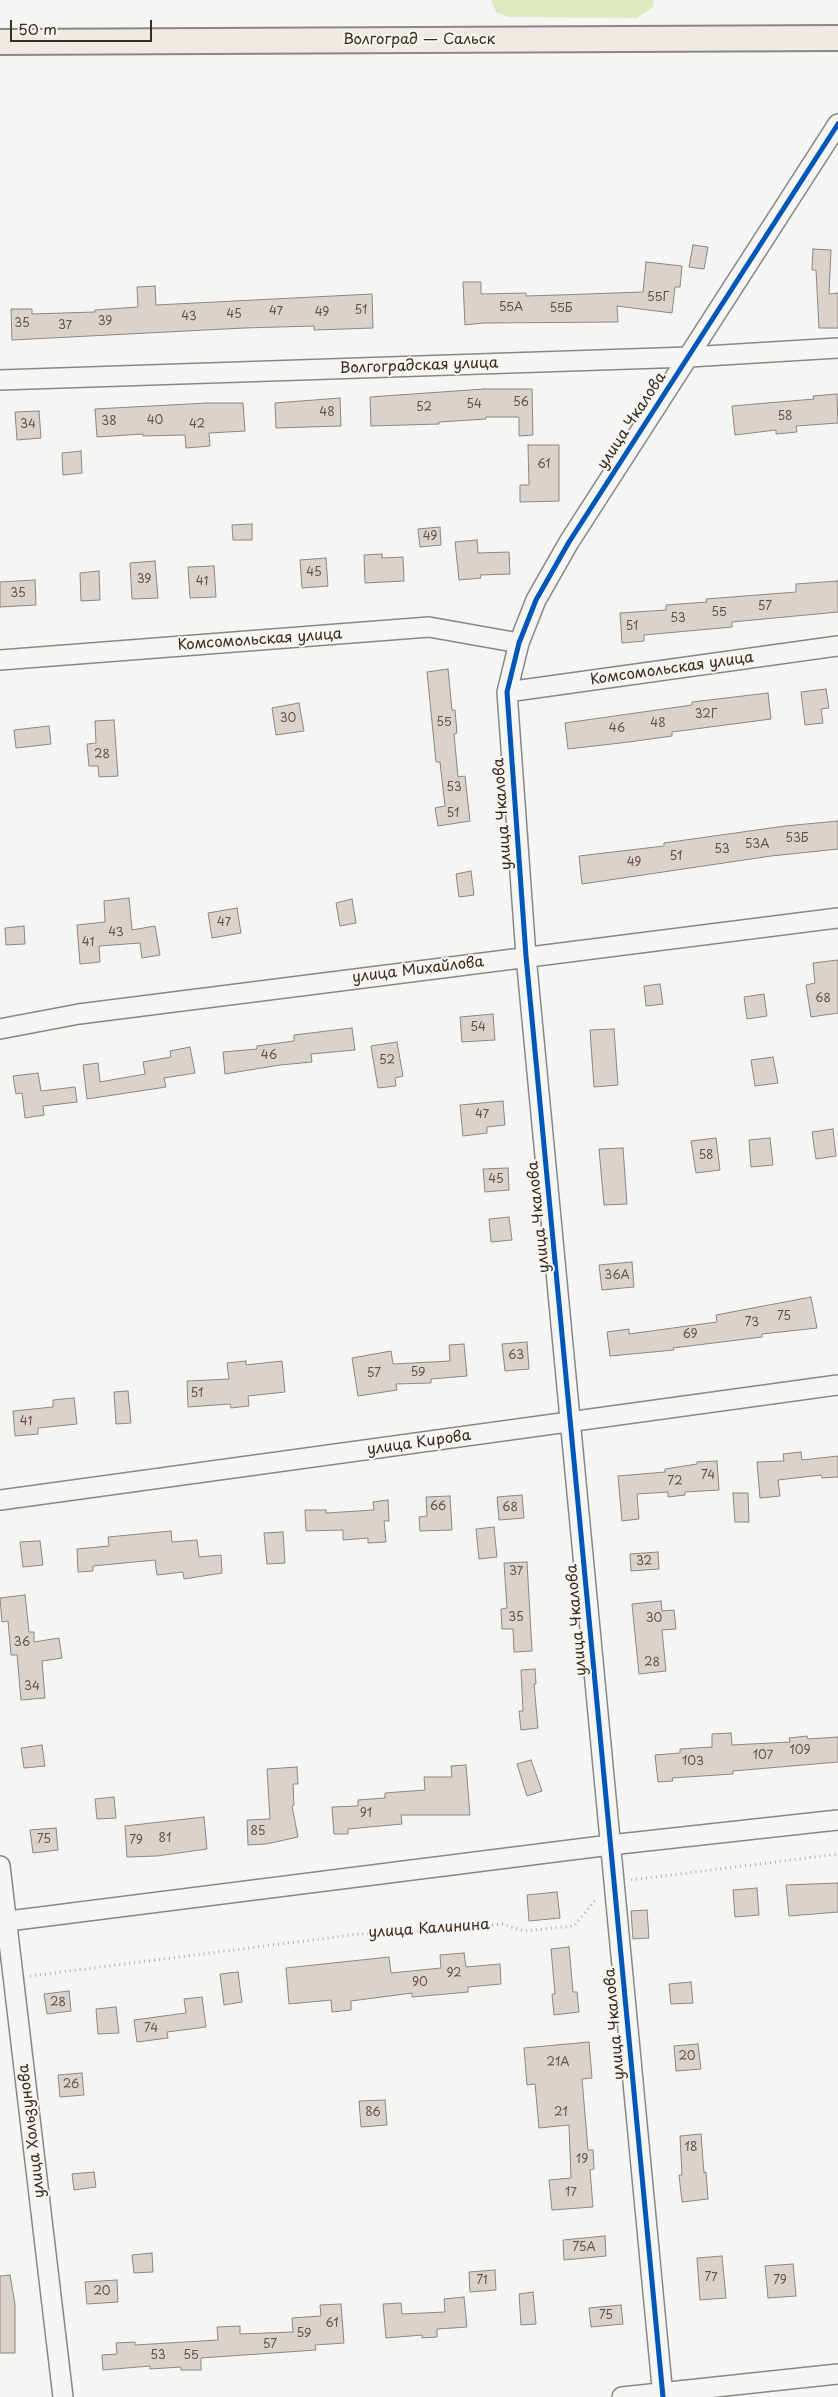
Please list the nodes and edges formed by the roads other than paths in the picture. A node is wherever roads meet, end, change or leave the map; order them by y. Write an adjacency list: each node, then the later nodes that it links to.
1 (838, 38): 2 (main road, Волгоград — Сальск)
2 (0, 42)
3 (838, 124): 5 (street, улица Чкалова)
4 (838, 348): 5 (street, Волгоградская улица)
5 (690, 357): 6 (street, Волгоградская улица); 7 (street, улица Чкалова)
6 (0, 380)
7 (519, 643): 9 (street, Комсомольская улица); 10 (street, улица Чкалова)
8 (838, 646): 10 (street, Комсомольская улица)
9 (0, 660)
10 (507, 692): 12 (street, улица Чкалова)
11 (838, 918): 12 (street, улица Михайлова)
12 (526, 956): 13 (street, улица Михайлова); 15 (street, улица Чкалова)
13 (0, 1029)
14 (838, 1385): 15 (street, улица Кирова)
15 (572, 1423): 16 (street, улица Кирова); 18 (street, улица Чкалова)
16 (0, 1500)
17 (838, 1820): 18 (street)
18 (610, 1845): 20 (street); 22 (street, улица Чкалова)
19 (0, 1866): 20 (street, улица Хользунова)
20 (4, 1921): 23 (street, улица Хользунова)
21 (838, 2374): 22 (street)
22 (663, 2395): 24 (street)
23 (63, 2397)
24 (622, 2397)

